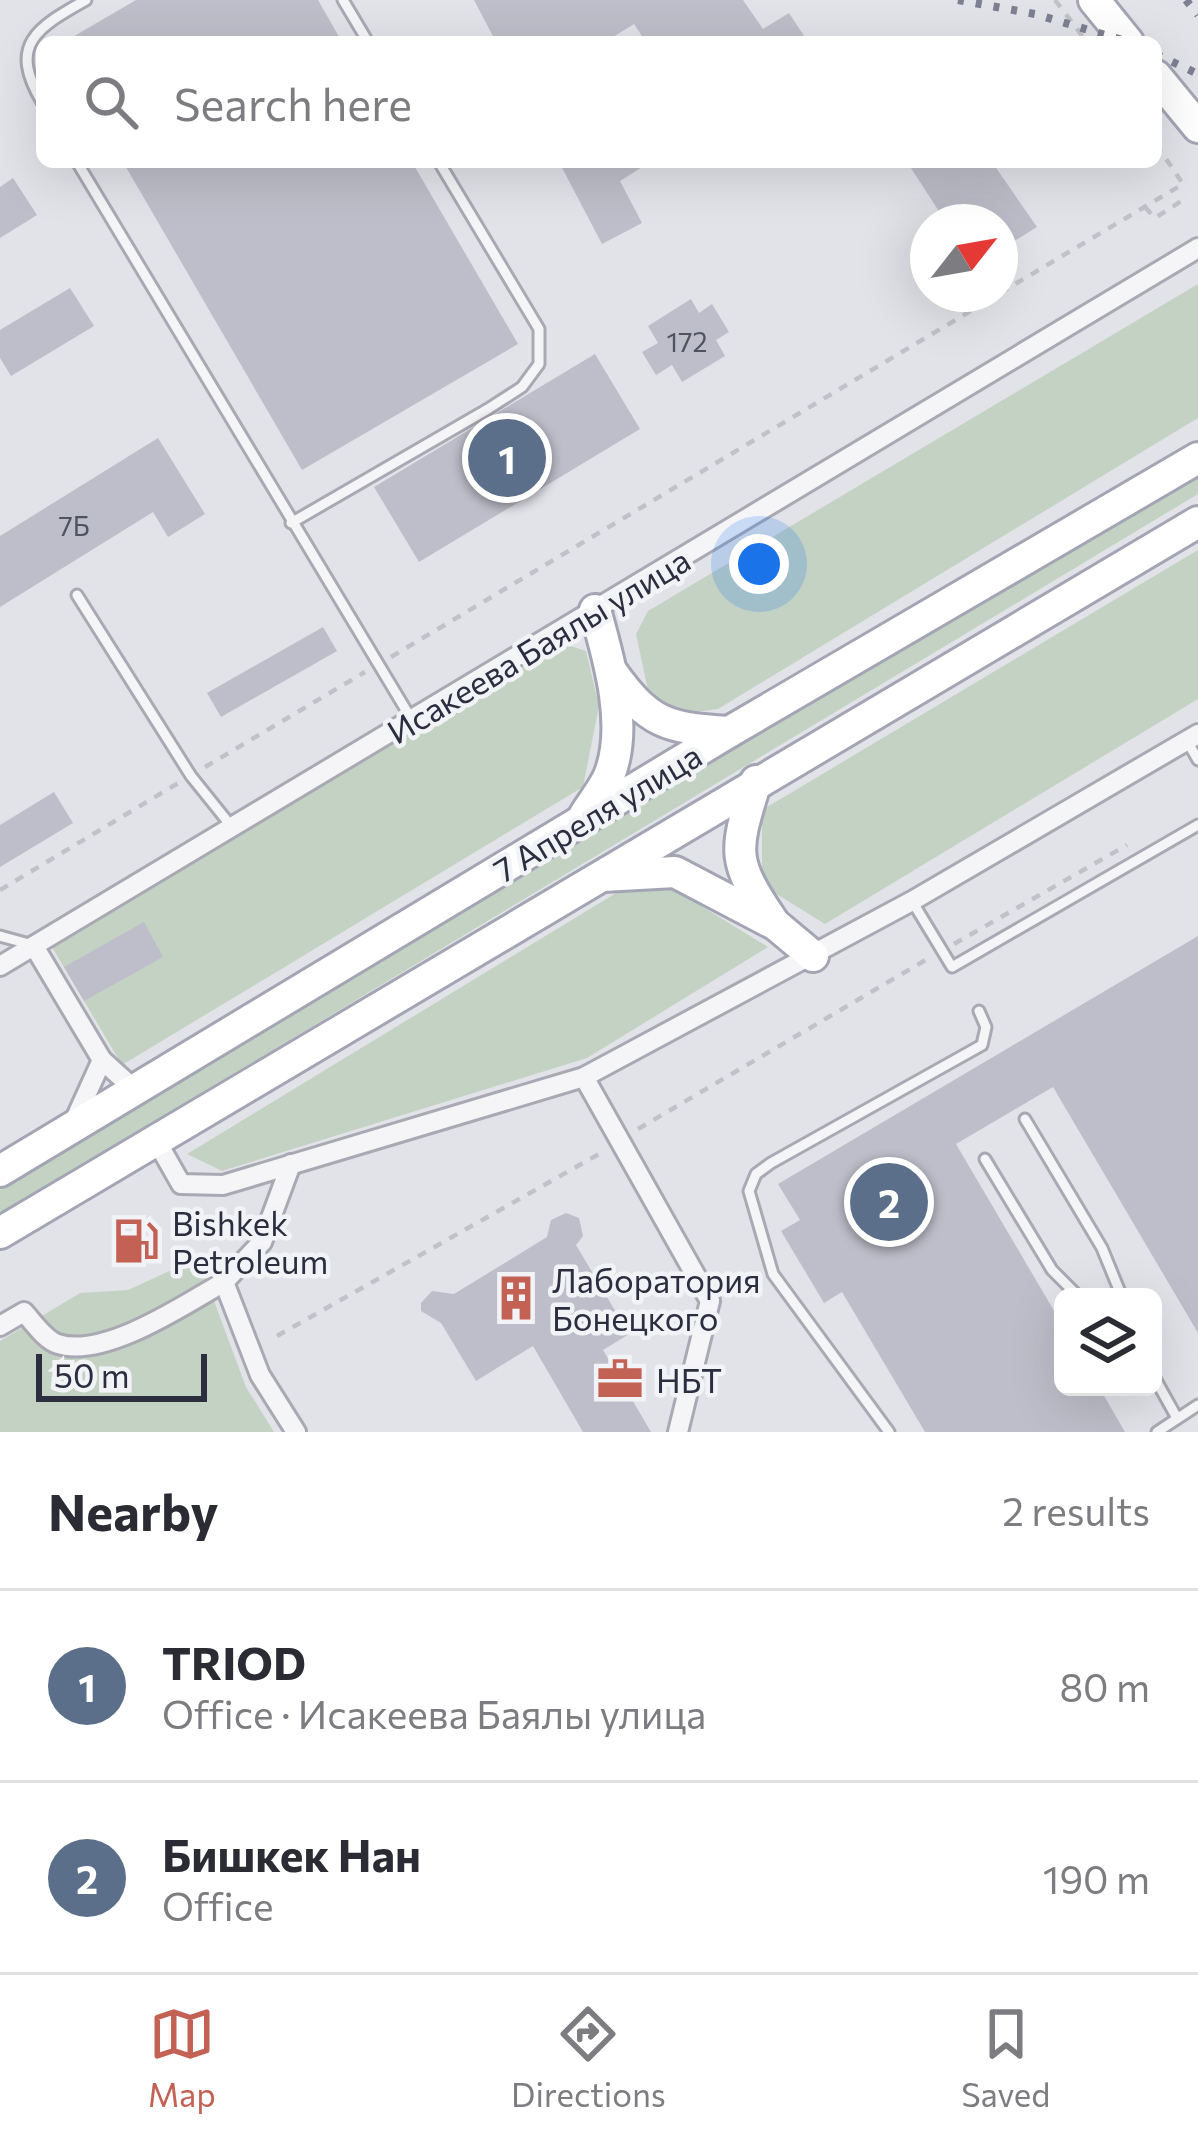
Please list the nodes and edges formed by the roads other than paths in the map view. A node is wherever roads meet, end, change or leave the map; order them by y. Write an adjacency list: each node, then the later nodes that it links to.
1 (86, 0): 7 (lane)
2 (343, 0): 4 (lane)
3 (1094, 0): 5 (main road)
4 (364, 36)
5 (1124, 36)
6 (1162, 83): 8 (main road)
7 (36, 93)
8 (1198, 128)
9 (81, 168): 14 (lane)
10 (444, 168): 14 (lane)
11 (1198, 248): 16 (street, Исакеева Баялы улица)
12 (1198, 458): 19 (main road, 7 Апреля улица)
13 (1198, 522): 22 (main road, 7 Апреля улица)
14 (291, 524): 18 (lane)
15 (77, 595): 25 (lane)
16 (595, 610): 17 (main road); 18 (street, Исакеева Баялы улица)
17 (612, 672): 19 (main road); 23 (main road)
18 (412, 720): 25 (street, Исакеева Баялы улица)
19 (729, 732): 23 (main road, 7 Апреля улица)
20 (1192, 737): 21 (lane); 27 (street)
21 (1198, 760)
22 (756, 781): 26 (main road, 7 Апреля улица); 28 (main road)
23 (579, 823): 38 (main road, 7 Апреля улица)
24 (1198, 825): 33 (lane)
25 (232, 827): 30 (street, Исакеева Баялы улица)
26 (596, 876): 28 (main road); 41 (main road, 7 Апреля улица)
27 (912, 901): 31 (street); 33 (lane)
28 (776, 925): 31 (main road)
29 (0, 936): 30 (lane)
30 (34, 946): 32 (street, Исакеева Баялы улица); 36 (street)
31 (813, 956): 37 (street)
32 (0, 966)
33 (952, 967): 34 (lane)
34 (959, 978)
35 (979, 1011): 55 (lane)
36 (103, 1060): 38 (street); 40 (street)
37 (584, 1077): 43 (street); 54 (street)
38 (134, 1089): 40 (main road, 7 Апреля улица)
39 (1024, 1119): 48 (lane)
40 (71, 1128): 44 (main road, 7 Апреля улица)
41 (155, 1140): 43 (street); 45 (main road, 7 Апреля улица)
42 (985, 1159): 47 (lane)
43 (291, 1164): 46 (street)
44 (0, 1171)
45 (0, 1233)
46 (224, 1282): 49 (street); 53 (street)
47 (1070, 1288)
48 (1118, 1288)
49 (0, 1326)
50 (1162, 1392): 52 (lane)
51 (1198, 1406): 52 (lane)
52 (1177, 1418): 56 (lane)
53 (296, 1432)
54 (678, 1432)
55 (890, 1432)
56 (1157, 1432)

